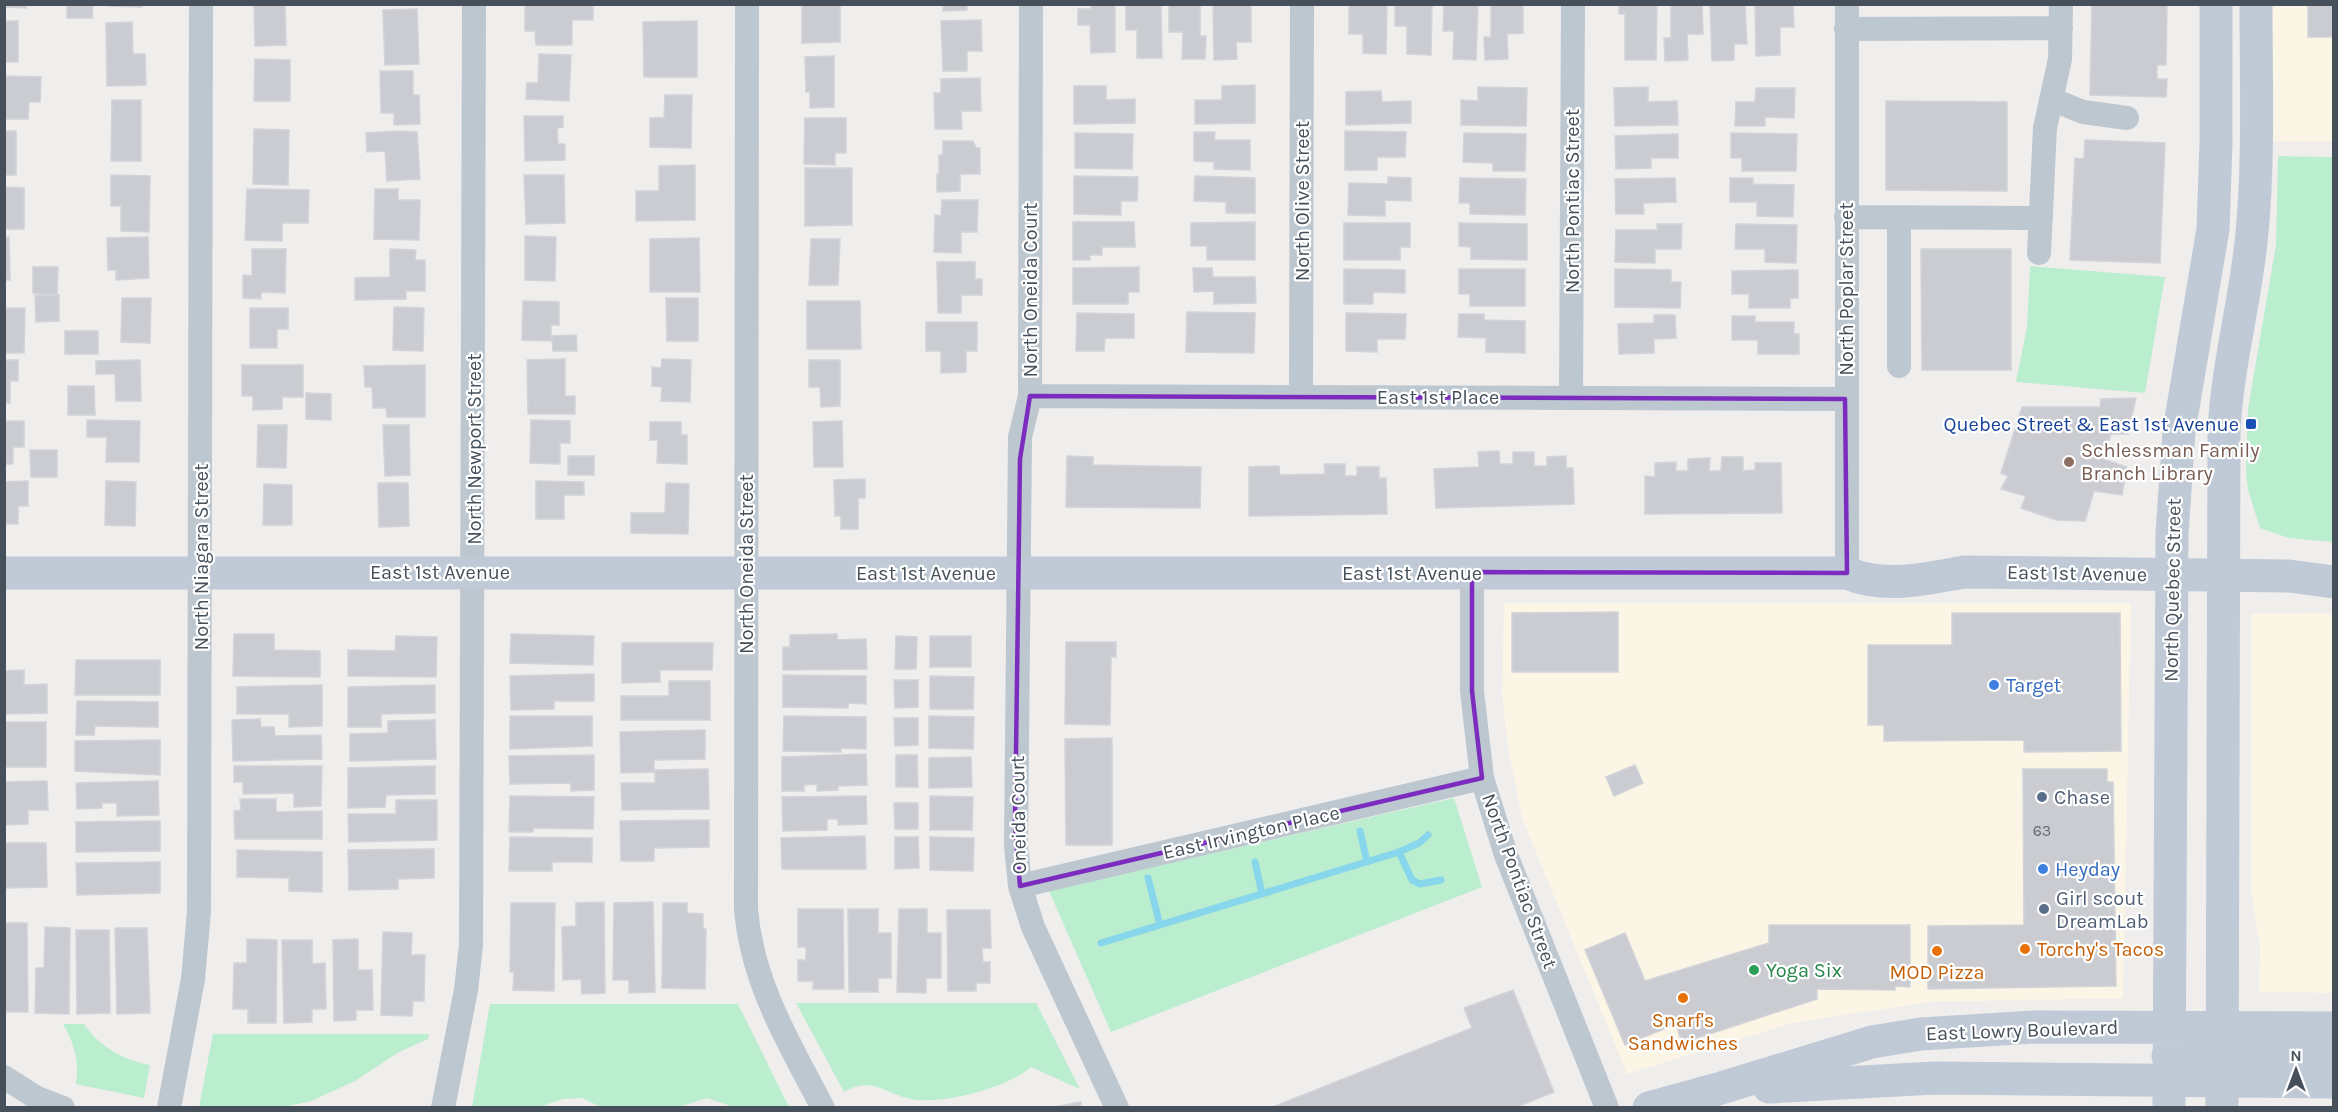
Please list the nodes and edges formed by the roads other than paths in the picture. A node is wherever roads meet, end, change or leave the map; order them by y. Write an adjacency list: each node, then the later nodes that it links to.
1 (201, 4): 24 (street, North Niagara Street)
2 (474, 4): 25 (street, North Newport Street)
3 (747, 4): 26 (street, North Oneida Street)
4 (1031, 4): 20 (street, North Oneida Court)
5 (1302, 4): 21 (street, North Olive Street)
6 (1573, 4): 22 (street, North Pontiac Street)
7 (1847, 4): 12 (street, North Poplar Street)
8 (2061, 4): 11 (street)
9 (2216, 4): 31 (street, North Quebec Street)
10 (2256, 4): 32 (street)
11 (2061, 28): 12 (street); 13 (street)
12 (1846, 29): 15 (street, North Poplar Street)
13 (2051, 99): 14 (street); 17 (street)
14 (2127, 118)
15 (1846, 217): 16 (street); 23 (street, North Poplar Street)
16 (1899, 218): 17 (street); 19 (street)
17 (2041, 218): 18 (street)
18 (2039, 253)
19 (1899, 366)
20 (1030, 396): 21 (street, East 1st Place); 29 (street, North Oneida Court)
21 (1301, 397): 22 (street, East 1st Place)
22 (1571, 398): 23 (street, East 1st Place)
23 (1845, 399): 30 (street, North Poplar Street)
24 (201, 572): 25 (street, East 1st Avenue); 28 (street, East 1st Avenue); 44 (street, North Niagara Street)
25 (474, 572): 26 (street, East 1st Avenue); 45 (street, North Newport Street)
26 (747, 572): 29 (street, East 1st Avenue); 46 (street, North Oneida Street)
27 (1472, 572): 29 (street, East 1st Avenue); 30 (street, East 1st Avenue); 34 (street, North Pontiac Street)
28 (4, 573)
29 (1018, 573): 35 (street, Oneida Court)
30 (1847, 573): 31 (street, East 1st Avenue)
31 (2172, 575): 32 (street, East 1st Avenue); 38 (street, North Quebec Street)
32 (2223, 576): 33 (street, East 1st Avenue); 39 (street)
33 (2334, 582)
34 (1482, 778): 35 (street, East Irvington Place); 48 (street, North Pontiac Street)
35 (1020, 886): 47 (street, Oneida Court)
36 (2334, 1028): 39 (street, East Lowry Boulevard)
37 (2334, 1053): 39 (street)
38 (2169, 1068): 39 (street, East Lowry Boulevard); 39 (street, East Lowry Boulevard); 42 (street, East Lowry Boulevard); 42 (street, East Lowry Boulevard)
39 (2222, 1068): 41 (street, East Lowry Boulevard)
40 (4, 1077): 43 (street)
41 (2334, 1082)
42 (1718, 1089): 49 (street, East Lowry Boulevard)
43 (63, 1107)
44 (169, 1107)
45 (443, 1107)
46 (823, 1107)
47 (1117, 1107)
48 (1607, 1107)
49 (1649, 1107)

